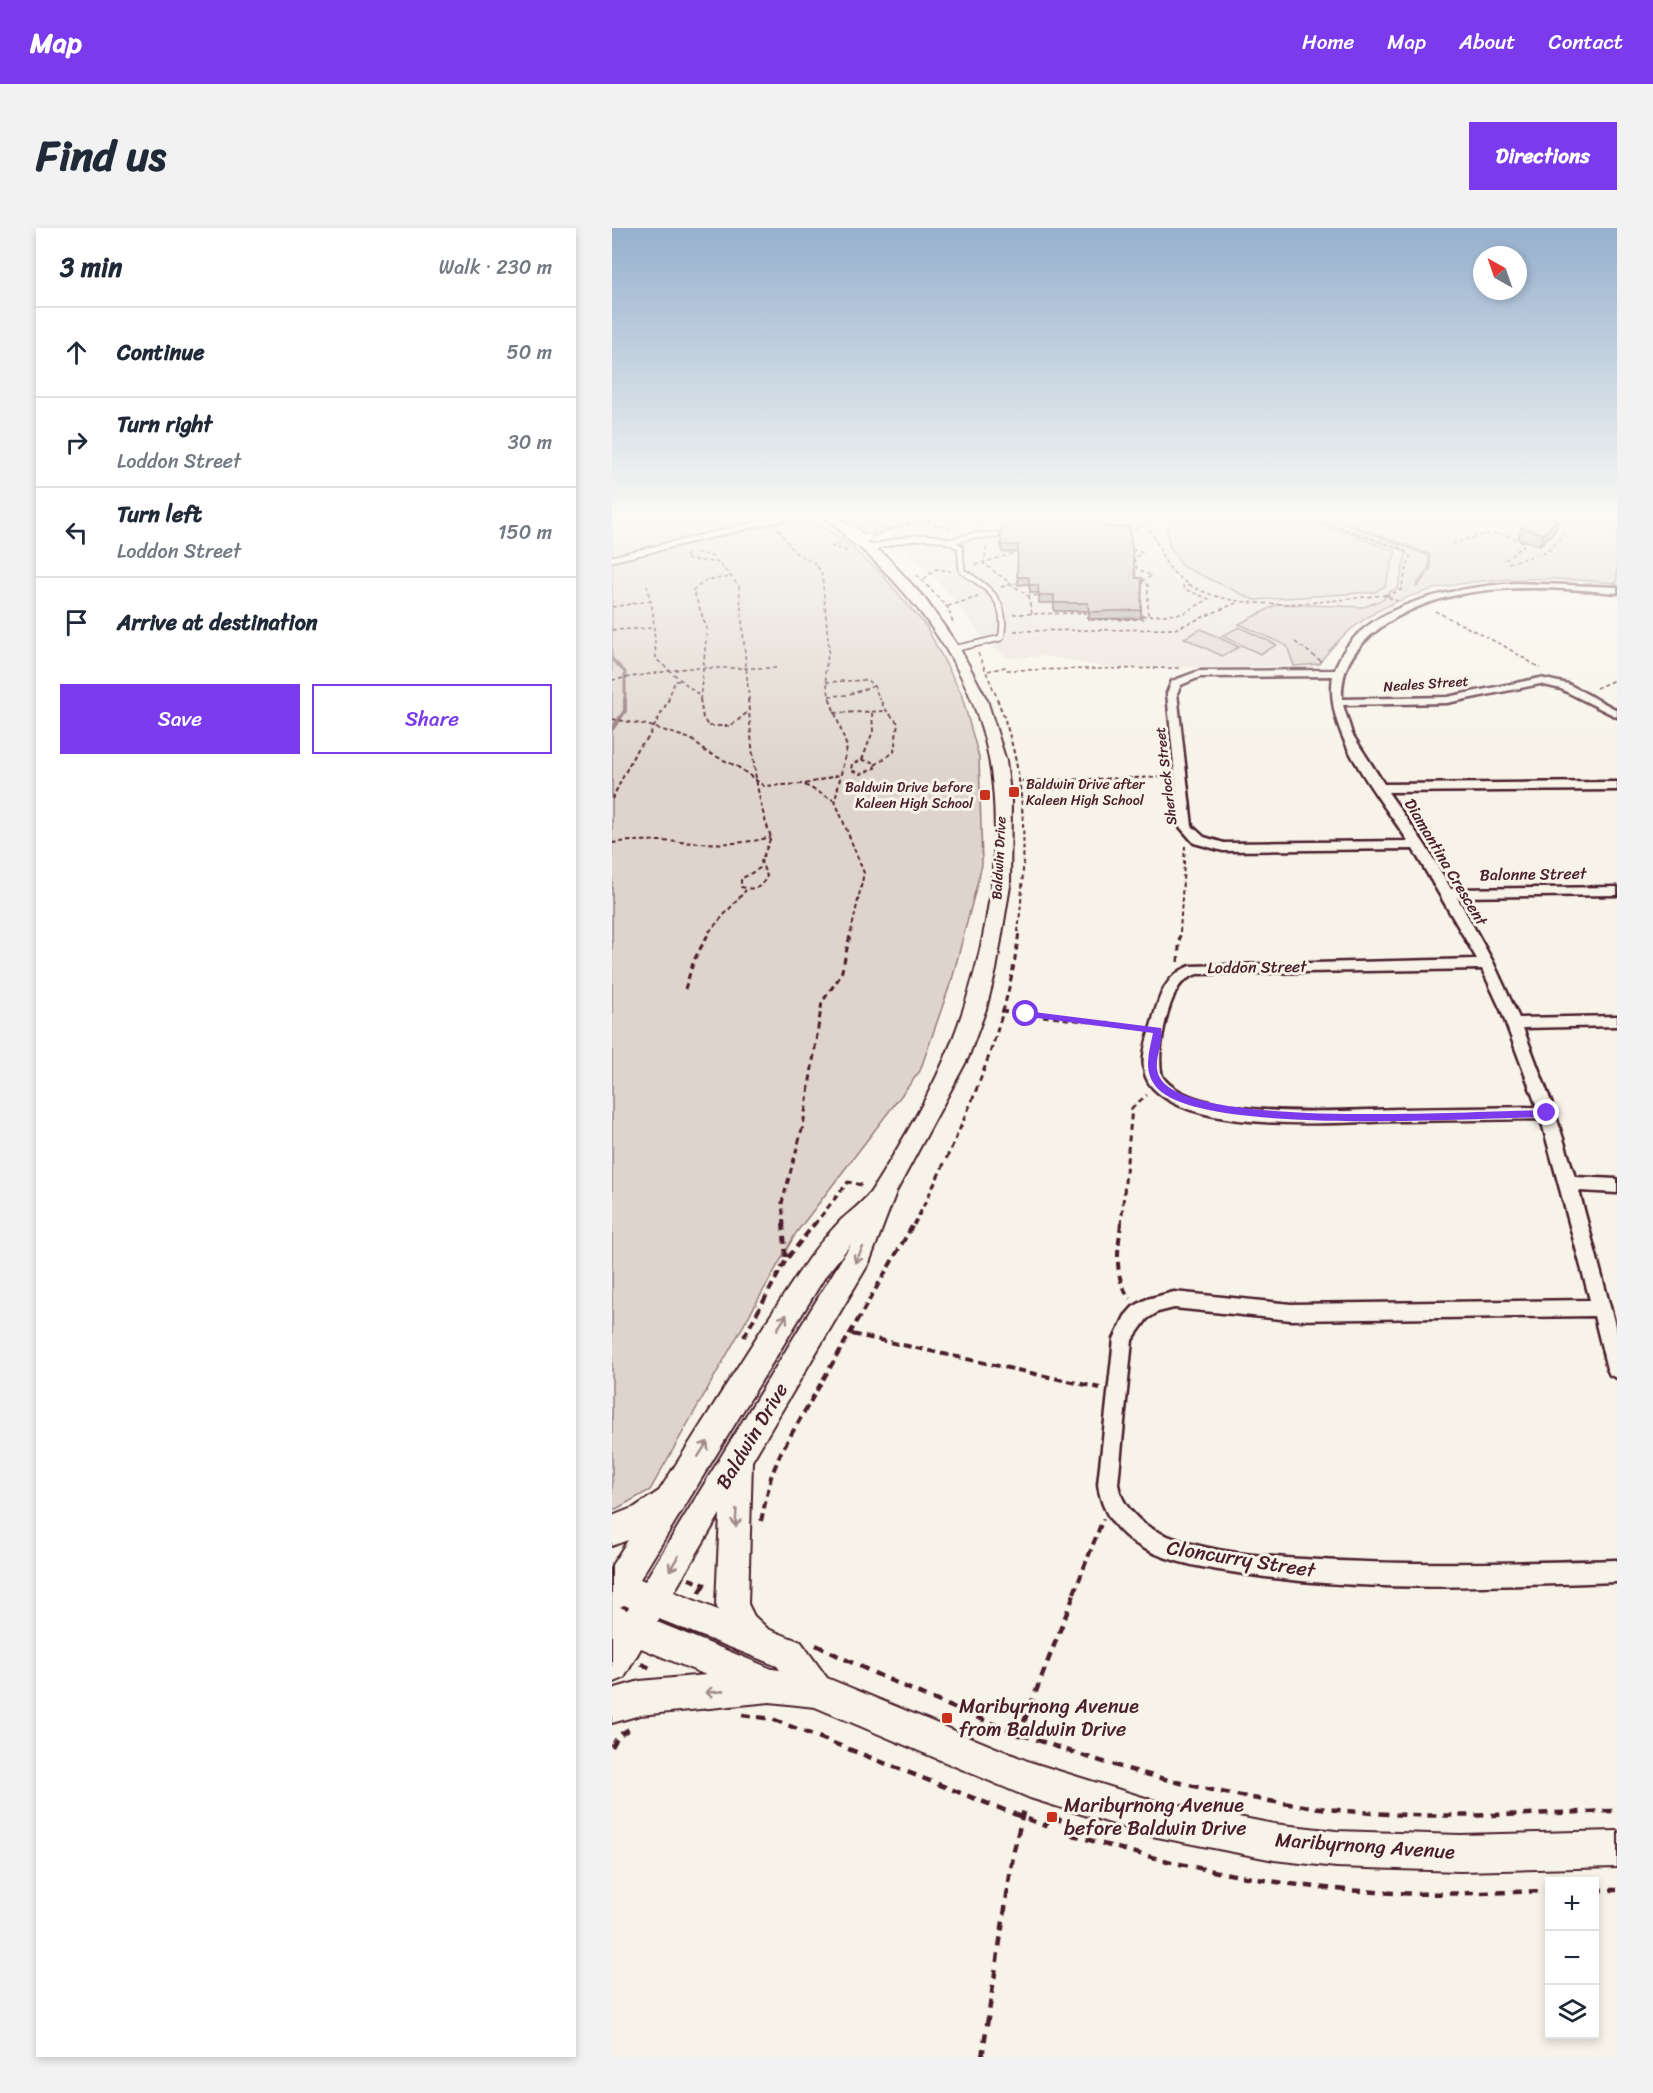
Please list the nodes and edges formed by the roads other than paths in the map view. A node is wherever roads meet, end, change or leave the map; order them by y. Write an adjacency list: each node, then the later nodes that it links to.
1 (918, 600): 4 (main road, Baldwin Drive)
2 (997, 600): 4 (lane)
3 (1435, 600): 5 (street, Diamantina Crescent)
4 (953, 649): 19 (main road, Baldwin Drive)
5 (1338, 673): 6 (street, Diamantina Crescent); 10 (street, Sherlock Street)
6 (1336, 702): 7 (street, Neales Street); 9 (street, Diamantina Crescent)
7 (1617, 714)
8 (1617, 786): 9 (street)
9 (1381, 788): 10 (street, Diamantina Crescent)
10 (1419, 845): 12 (street, Diamantina Crescent)
11 (1617, 891): 12 (street, Balonne Street)
12 (1449, 893): 13 (street, Diamantina Crescent)
13 (1487, 964): 15 (street, Diamantina Crescent); 16 (street, Loddon Street)
14 (1617, 1022): 15 (street)
15 (1514, 1023): 16 (street, Diamantina Crescent)
16 (1547, 1113): 17 (street, Diamantina Crescent)
17 (1568, 1184): 18 (street); 20 (street, Diamantina Crescent)
18 (1617, 1186)
19 (879, 1200): 22 (main road, Baldwin Drive, one-way to 22); 23 (main road, Baldwin Drive, one-way to 19)
20 (1601, 1308): 21 (street, Diamantina Crescent); 25 (street, Cloncurry Street)
21 (1617, 1369)
22 (738, 1460): 27 (main road, Baldwin Drive, one-way to 27); 29 (main road, one-way to 29)
23 (672, 1498): 24 (main road); 26 (main road, Baldwin Drive)
24 (612, 1531)
25 (1617, 1571)
26 (614, 1588): 27 (main road)
27 (652, 1600): 28 (main road, Baldwin Drive); 29 (main road)
28 (623, 1624): 30 (main road, Baldwin Drive); 31 (main road, Maribyrnong Avenue)
29 (769, 1646): 32 (main road)
30 (612, 1666)
31 (772, 1686): 32 (main road, Maribyrnong Avenue); 33 (main road, one-way to 33)
32 (815, 1690): 34 (main road, Maribyrnong Avenue)
33 (624, 1715)
34 (1617, 1849)

